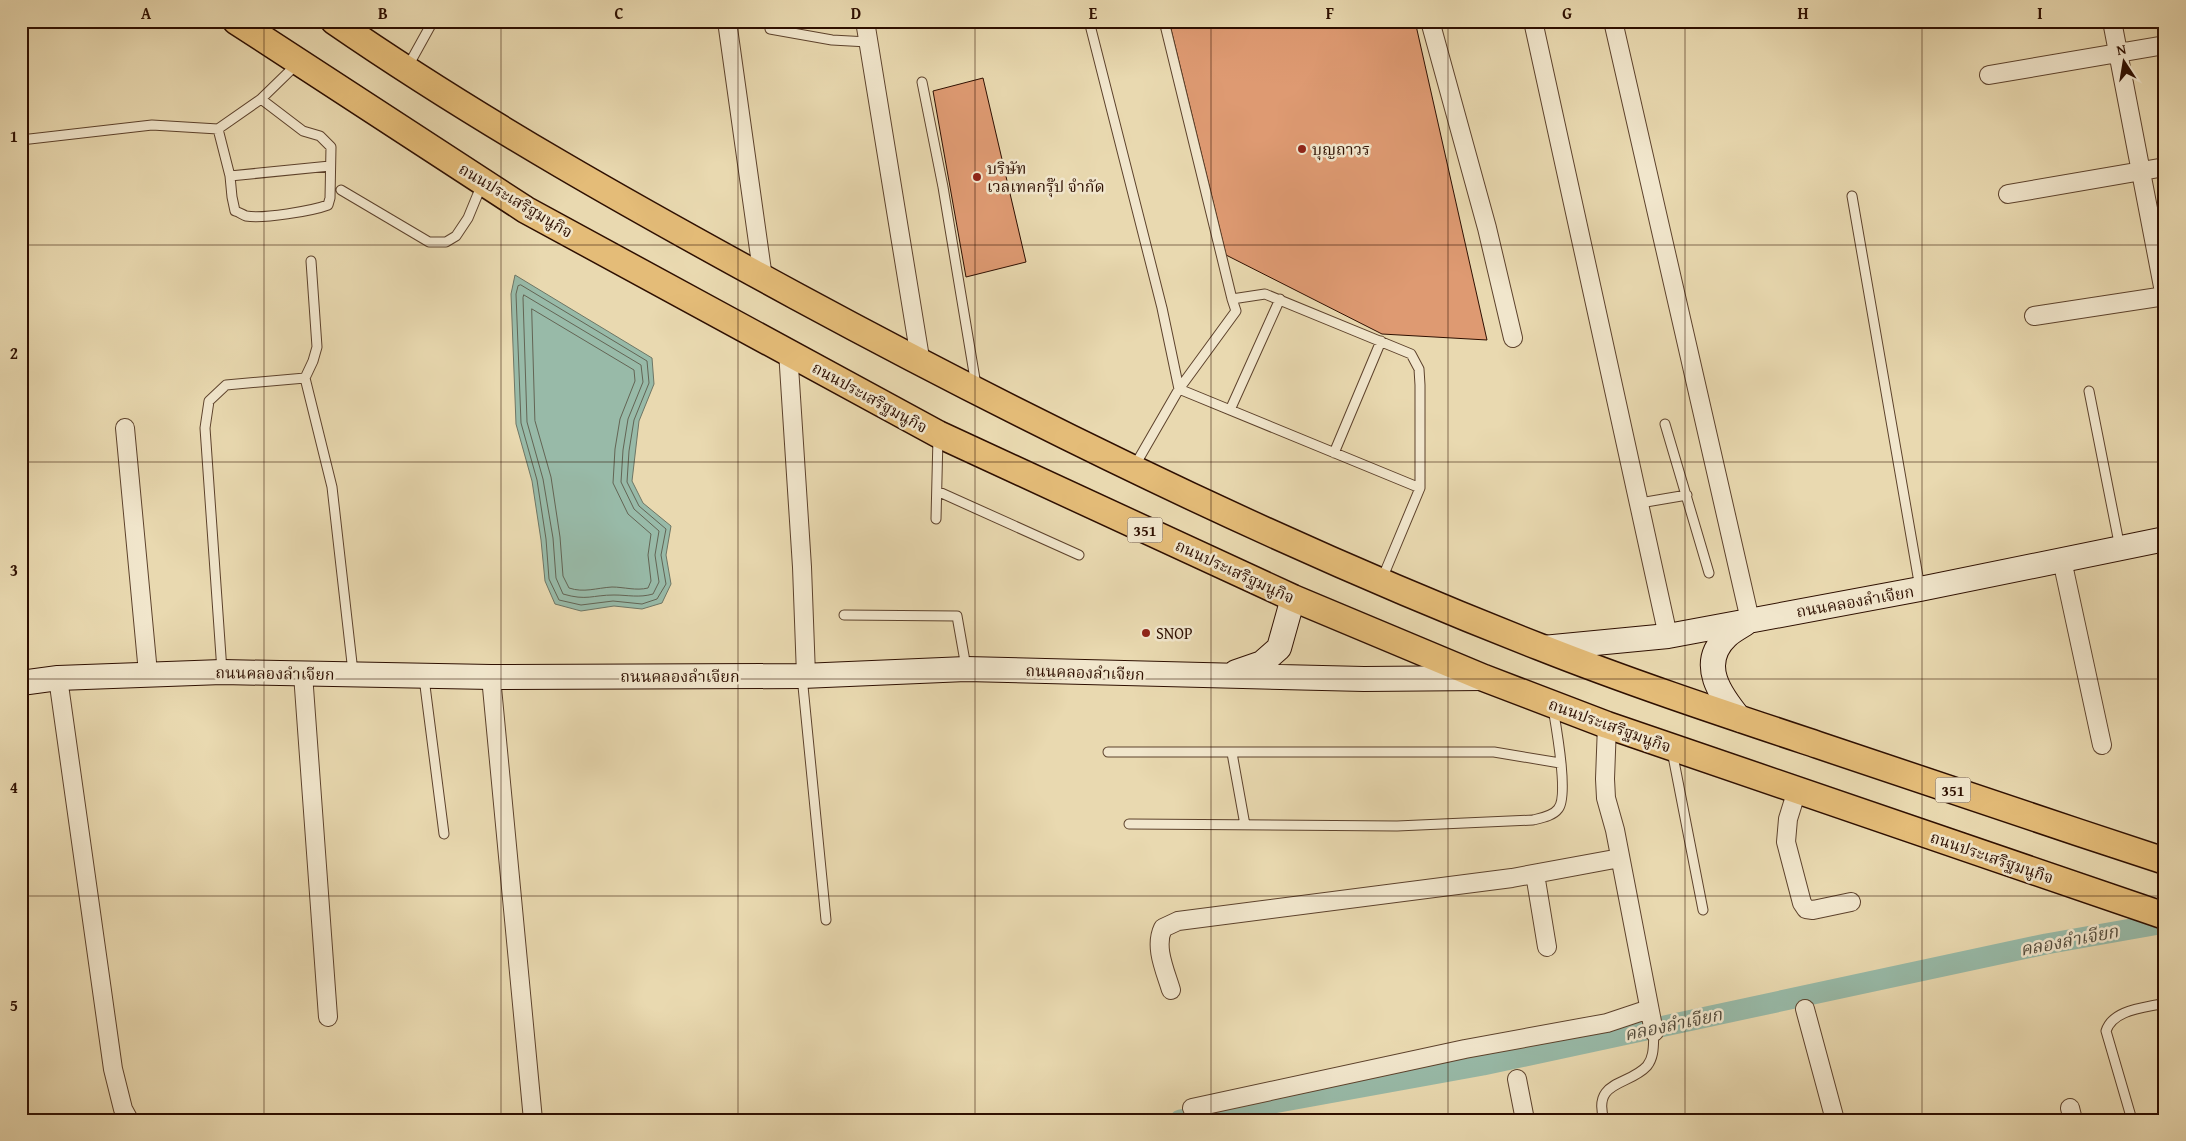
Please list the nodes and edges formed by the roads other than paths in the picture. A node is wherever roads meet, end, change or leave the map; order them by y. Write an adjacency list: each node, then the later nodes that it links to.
1 (236, 21): 16 (main road, ถนนประเสริฐมนูกิจ / 351)
2 (334, 21): 17 (main road, 351)
3 (433, 21): 17 (lane)
4 (727, 21): 32 (street)
5 (865, 21): 13 (street)
6 (1089, 21): 42 (lane)
7 (1164, 21): 34 (lane)
8 (1430, 21): 37 (street)
9 (1533, 21): 54 (street)
10 (1613, 21): 65 (street)
11 (2112, 21): 15 (street)
12 (770, 28): 13 (lane)
13 (868, 42): 40 (street)
14 (2165, 45): 15 (street)
15 (2118, 52): 18 (street); 25 (street)
16 (300, 62): 20 (lane); 27 (main road, ถนนประเสริฐมนูกิจ / 351)
17 (405, 70): 32 (main road, 351)
18 (1989, 75)
19 (922, 82): 44 (lane)
20 (261, 99): 21 (lane); 23 (lane)
21 (218, 130): 22 (lane); 26 (lane)
22 (21, 140)
23 (330, 166): 26 (lane); 26 (lane)
24 (2165, 167): 25 (street)
25 (2141, 172): 29 (street); 33 (street)
26 (230, 176)
27 (483, 182): 28 (lane); 39 (main road, ถนนประเสริฐมนูกิจ / 351)
28 (341, 190)
29 (2008, 194)
30 (1852, 196): 62 (lane)
31 (311, 261): 41 (lane)
32 (763, 278): 40 (main road, 351)
33 (2165, 297): 36 (street)
34 (1232, 299): 35 (lane); 42 (lane)
35 (1280, 300): 38 (lane); 45 (lane)
36 (2034, 316)
37 (1513, 338)
38 (1381, 342): 49 (lane); 51 (lane)
39 (788, 351): 48 (main road, ถนนประเสริฐมนูกิจ / 351); 74 (street)
40 (921, 364): 44 (main road, 351)
41 (305, 378): 69 (lane); 72 (lane)
42 (1179, 389): 45 (lane); 50 (lane)
43 (2089, 391): 57 (lane)
44 (977, 393): 50 (main road, 351)
45 (1230, 410): 49 (lane)
46 (1665, 424): 53 (lane)
47 (125, 428): 70 (street)
48 (938, 434): 52 (lane); 63 (main road, ถนนประเสริฐมนูกิจ / 351)
49 (1334, 453): 51 (lane)
50 (1133, 469): 61 (main road, 351)
51 (1420, 488): 61 (lane)
52 (937, 491): 55 (lane); 58 (lane)
53 (1687, 495): 54 (lane); 60 (lane)
54 (1640, 503): 66 (street)
55 (936, 519)
56 (2165, 540): 57 (street, ถนนคลองลำเจียก)
57 (2121, 549): 59 (street, ถนนคลองลำเจียก)
58 (1079, 555)
59 (2062, 560): 62 (street, ถนนคลองลำเจียก); 83 (street)
60 (1709, 573)
61 (1381, 582): 67 (main road, 351)
62 (1920, 589): 65 (street, ถนนคลองลำเจียก)
63 (1293, 598): 75 (street, ถนนคลองลำเจียก); 78 (main road, ถนนประเสริฐมนูกิจ / 351)
64 (844, 615): 68 (lane)
65 (1750, 620): 66 (street, ถนนคลองลำเจียก); 81 (street)
66 (1668, 636): 67 (street, ถนนคลองลำเจียก)
67 (1543, 648): 81 (main road, 351)
68 (966, 669): 74 (street, ถนนคลองลำเจียก); 75 (street, ถนนคลองลำเจียก)
69 (222, 672): 70 (street, ถนนคลองลำเจียก); 71 (street, ถนนคลองลำเจียก)
70 (148, 673): 77 (street, ถนนคลองลำเจียก)
71 (303, 674): 72 (street, ถนนคลองลำเจียก); 104 (street)
72 (353, 675): 73 (street, ถนนคลองลำเจียก)
73 (424, 676): 76 (street, ถนนคลองลำเจียก); 91 (lane)
74 (804, 676): 76 (street, ถนนคลองลำเจียก); 98 (lane)
75 (1225, 676): 78 (street)
76 (490, 677): 109 (street)
77 (58, 678): 79 (street, ถนนคลองลำเจียก); 108 (street)
78 (1484, 678): 80 (main road, ถนนประเสริฐมนูกิจ / 351)
79 (21, 683)
80 (1553, 705): 82 (main road, ถนนประเสริฐมนูกิจ / 351); 87 (lane)
81 (1741, 720): 93 (main road, 351)
82 (1607, 725): 84 (main road, ถนนประเสริฐมนูกิจ / 351); 92 (street)
83 (2102, 745)
84 (1672, 747): 88 (main road, ถนนประเสริฐมนูกิจ / 351); 96 (lane)
85 (1108, 752): 86 (lane)
86 (1232, 752): 87 (lane); 90 (lane)
87 (1560, 763): 90 (lane)
88 (1797, 790): 95 (street); 97 (main road, ถนนประเสริฐมนูกิจ / 351)
89 (1129, 824): 90 (lane)
90 (1245, 825)
91 (444, 834)
92 (1620, 858): 94 (street); 103 (street)
93 (2165, 861)
94 (1535, 874): 99 (street); 100 (street)
95 (1851, 902)
96 (1703, 910)
97 (2165, 916)
98 (826, 920)
99 (1547, 947)
100 (1171, 990)
101 (2165, 1003): 113 (lane)
102 (1805, 1009): 112 (street)
103 (1650, 1012): 105 (street); 107 (street)
104 (328, 1017)
105 (1654, 1032): 111 (lane)
106 (1517, 1079): 110 (street)
107 (1192, 1108)
108 (129, 1120)
109 (533, 1120)
110 (1525, 1120)
111 (1604, 1120)
112 (1836, 1120)
113 (2132, 1120)

